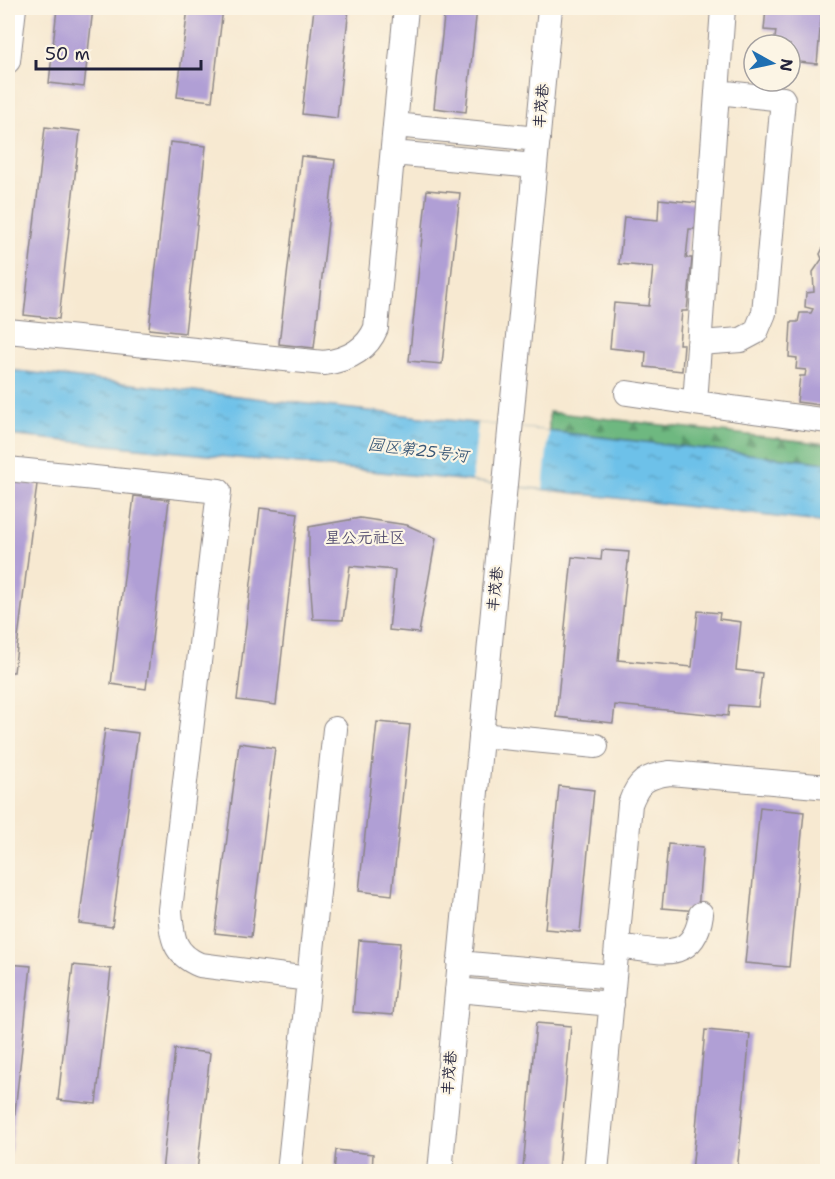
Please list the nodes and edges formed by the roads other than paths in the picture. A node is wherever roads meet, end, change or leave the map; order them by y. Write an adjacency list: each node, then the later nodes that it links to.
1 (14, 8): 5 (street)
2 (406, 8): 7 (street)
3 (550, 8): 8 (street, 丰茂巷)
4 (723, 8): 6 (street)
5 (8, 61)
6 (717, 92): 12 (street); 12 (street)
7 (395, 125): 8 (street); 9 (street)
8 (538, 139): 10 (street, 丰茂巷)
9 (393, 153): 10 (street); 11 (street)
10 (535, 166): 18 (street, 丰茂巷)
11 (8, 331)
12 (699, 343): 14 (street)
13 (627, 393): 14 (street)
14 (694, 404): 15 (street)
15 (828, 421)
16 (8, 469): 25 (street)
17 (335, 729): 25 (street)
18 (481, 735): 19 (street); 23 (street, 丰茂巷)
19 (596, 746)
20 (828, 787): 22 (street)
21 (701, 914): 22 (street)
22 (617, 946): 24 (street)
23 (459, 963): 24 (street); 26 (street, 丰茂巷)
24 (614, 977): 27 (street)
25 (309, 980): 28 (street)
26 (457, 990): 27 (street); 29 (street, 丰茂巷)
27 (612, 1004): 30 (street)
28 (289, 1172)
29 (440, 1172)
30 (596, 1172)

